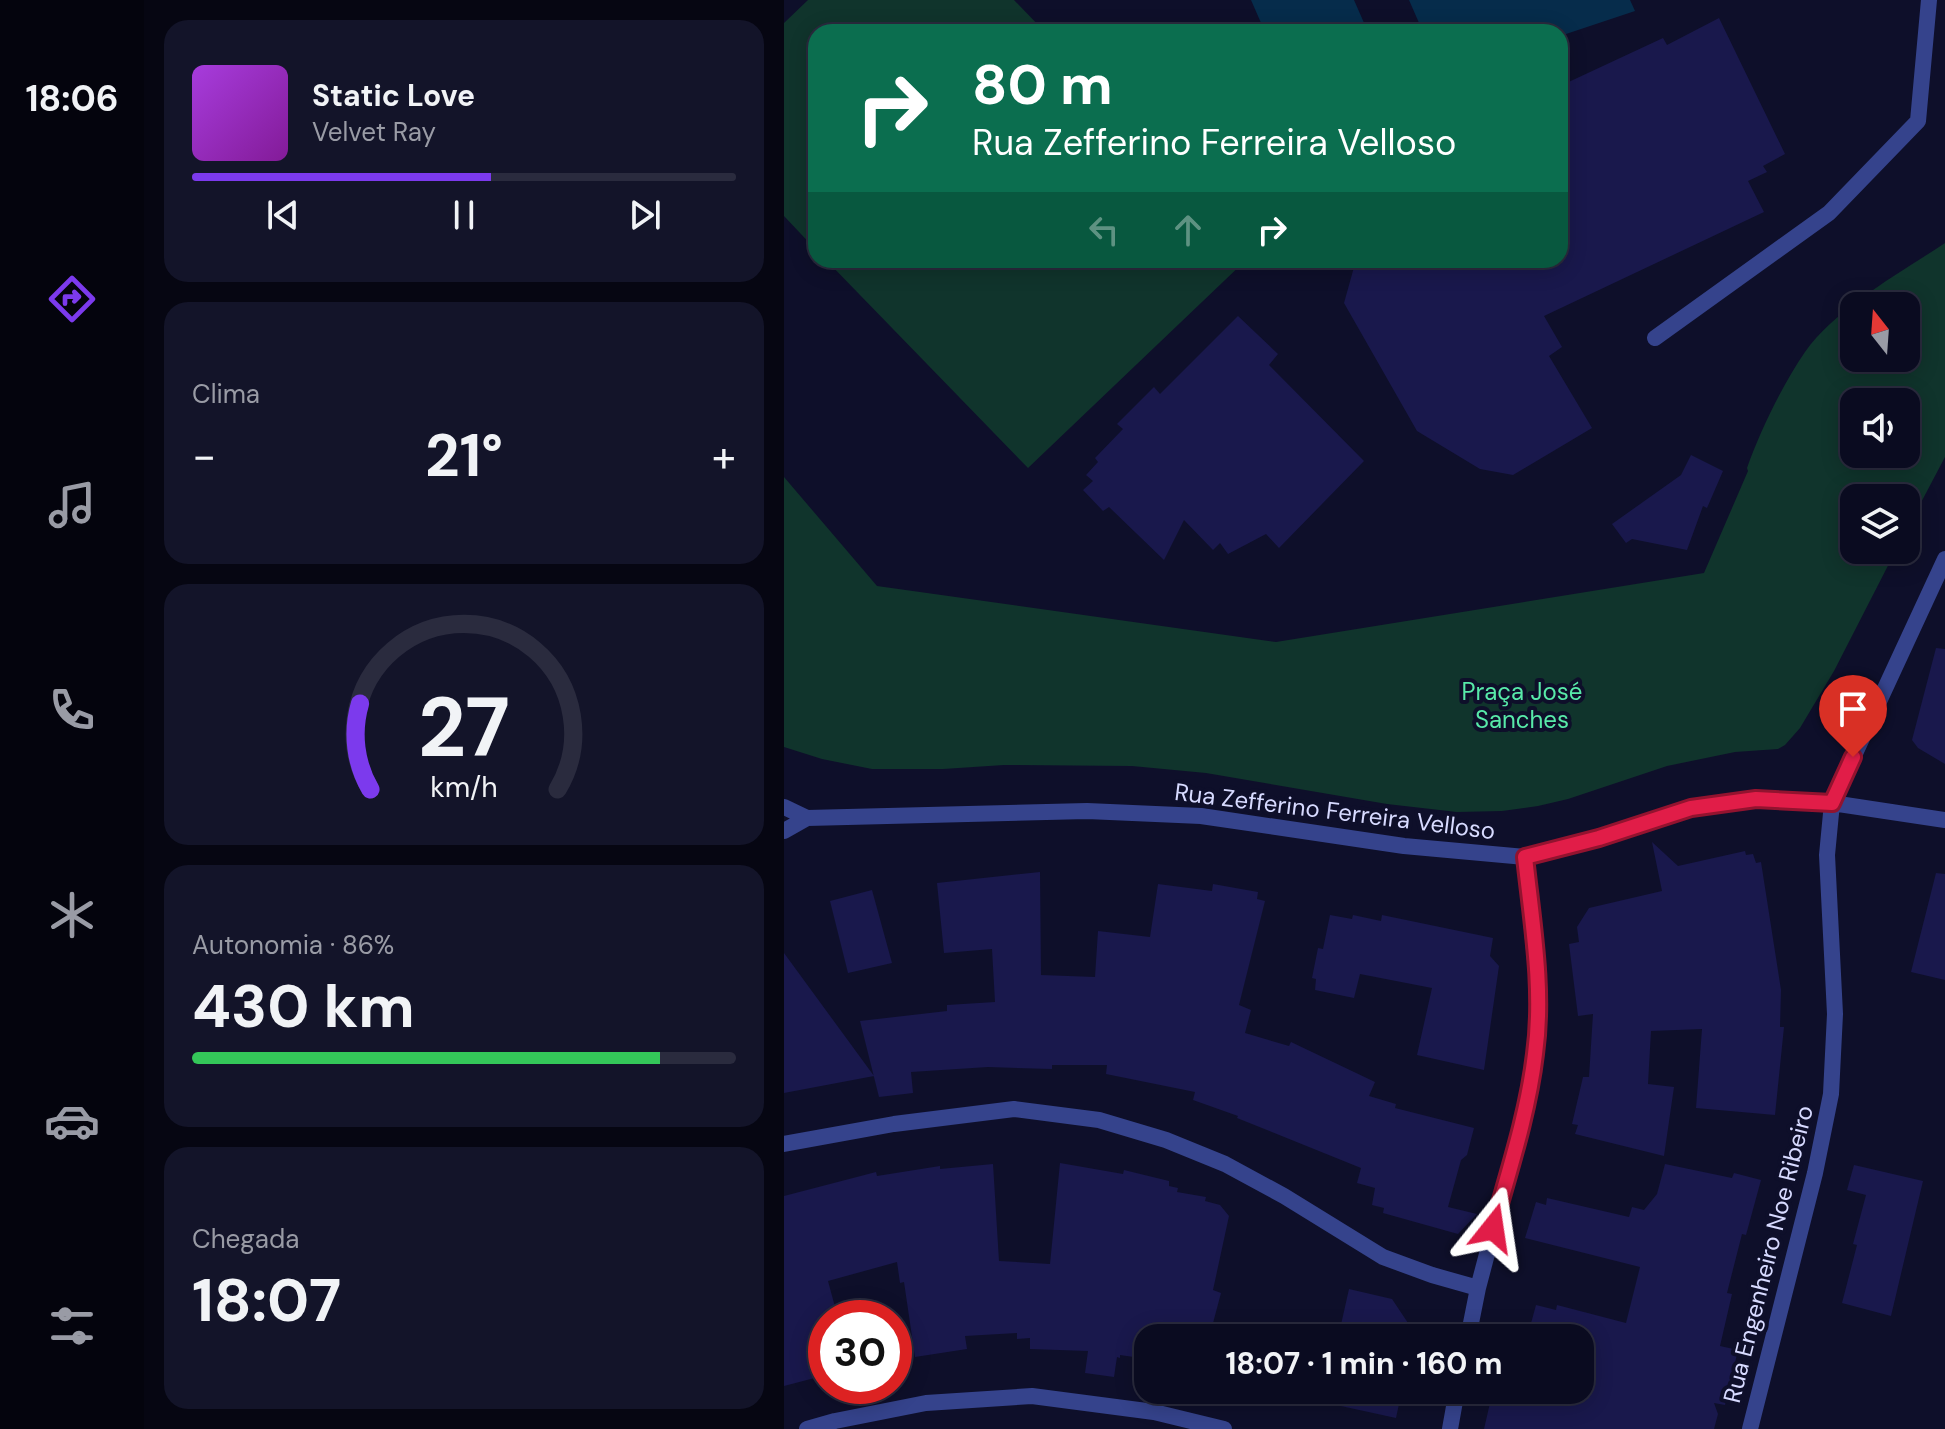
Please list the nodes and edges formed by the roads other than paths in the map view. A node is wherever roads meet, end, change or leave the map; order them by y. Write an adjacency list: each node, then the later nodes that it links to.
1 (1929, 0): 2 (street)
2 (1655, 338)
3 (1945, 559): 4 (street, Rua Engenheiro Noe Ribeiro)
4 (1832, 803): 7 (street, Rua Zefferino Ferreira Velloso); 9 (street, Rua Zefferino Ferreira Velloso); 17 (street, Rua Engenheiro Noe Ribeiro)
5 (784, 807): 6 (street)
6 (807, 818): 8 (street); 9 (street, Rua Zefferino Ferreira Velloso)
7 (1945, 820)
8 (784, 831)
9 (1525, 857): 11 (street)
10 (784, 1144): 11 (street)
11 (1478, 1288): 12 (street)
12 (1471, 1324)
13 (1454, 1404): 16 (street)
14 (807, 1429): 15 (street)
15 (1224, 1429)
16 (1450, 1429)
17 (1750, 1429)

